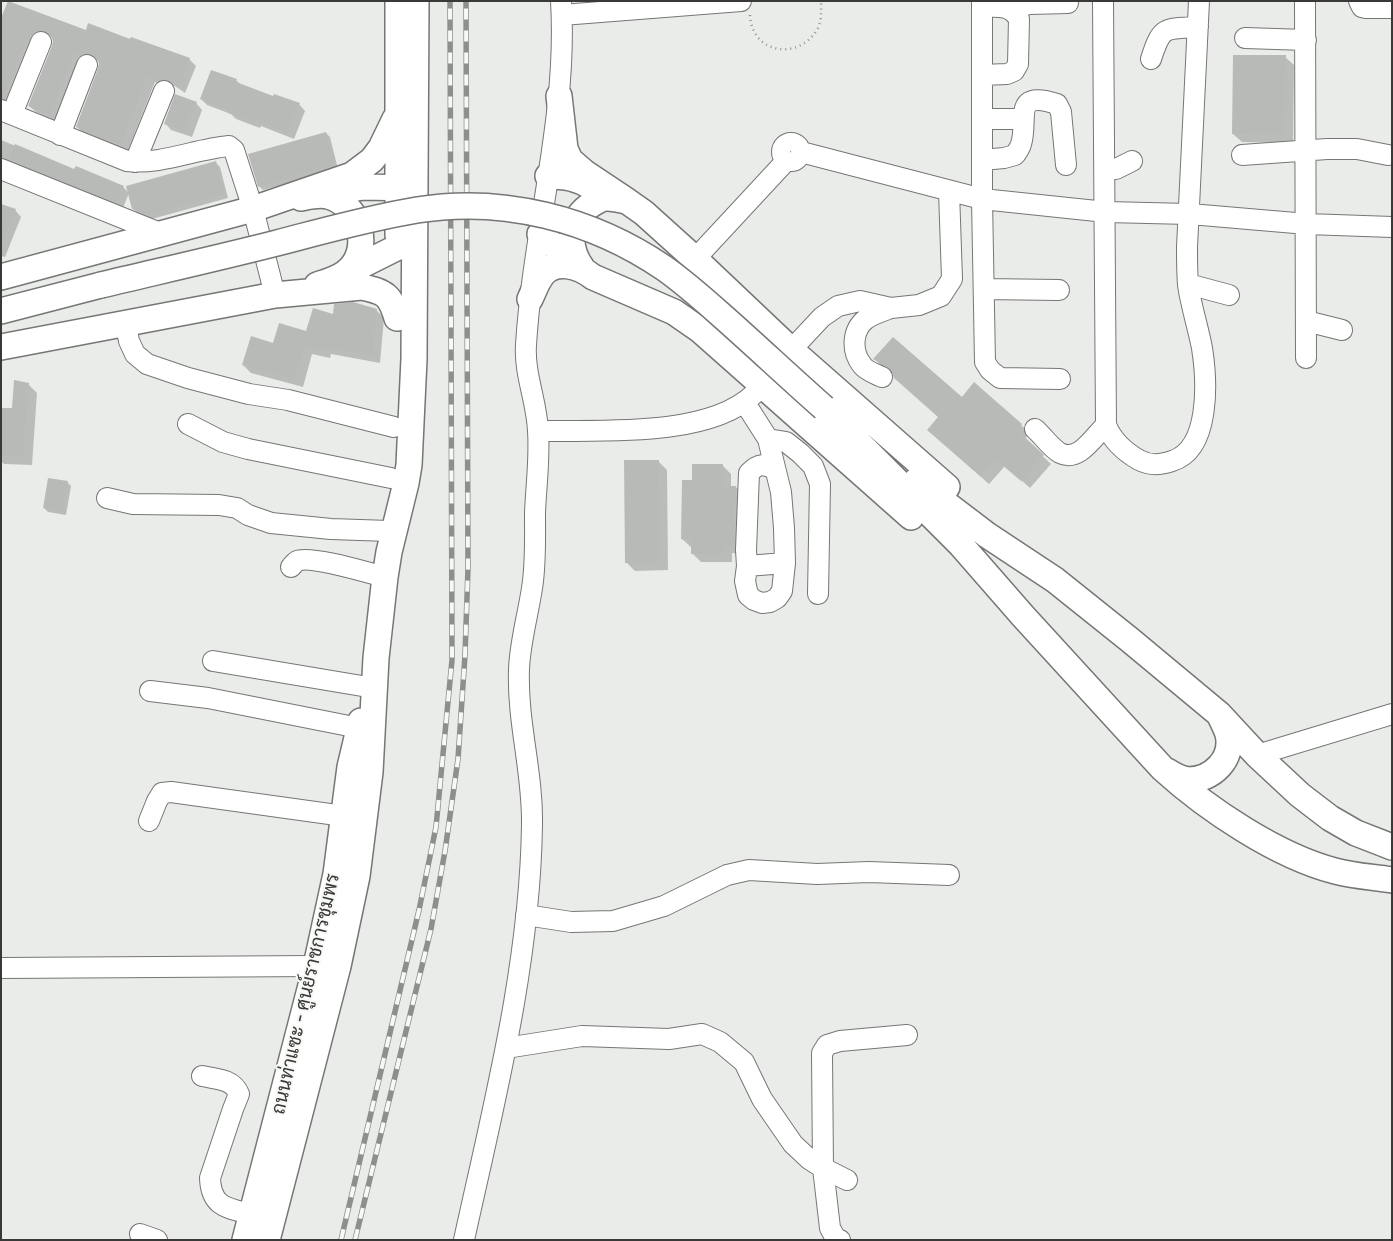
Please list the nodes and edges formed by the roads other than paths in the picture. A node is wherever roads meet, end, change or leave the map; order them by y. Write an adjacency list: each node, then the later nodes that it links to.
1 (398, 1): 22 (main road)
2 (416, 1): 37 (main road)
3 (1103, 1): 34 (street)
4 (1199, 1): 13 (street)
5 (1305, 1): 15 (street)
6 (1359, 1): 11 (street)
7 (1068, 3): 12 (street)
8 (982, 4): 12 (street); 19 (street)
9 (745, 5): 10 (street)
10 (562, 8): 21 (street)
11 (1392, 8)
12 (1010, 9): 19 (street)
13 (1198, 27): 17 (street); 44 (street)
14 (1244, 38): 15 (street)
15 (1306, 40): 27 (street)
16 (41, 42): 23 (street)
17 (1151, 58)
18 (87, 65): 26 (street)
19 (982, 75): 25 (street)
20 (164, 91): 32 (street)
21 (559, 96): 36 (street); 41 (main road)
22 (398, 111): 37 (main road); 42 (main road)
23 (6, 112): 26 (street)
24 (1023, 119): 25 (street); 30 (street); 33 (street)
25 (982, 120): 30 (street)
26 (60, 135): 32 (street)
27 (1306, 152): 28 (street); 29 (street); 45 (street)
28 (1242, 155)
29 (1388, 155)
30 (982, 160): 40 (street)
31 (1132, 161): 34 (street)
32 (135, 162): 42 (street)
33 (1066, 165)
34 (1105, 169): 43 (street)
35 (1, 170): 47 (street)
36 (548, 176): 41 (main road); 48 (street)
37 (407, 188): 39 (main road); 49 (main road)
38 (949, 191): 40 (street); 50 (street); 60 (street)
39 (316, 195): 42 (main road); 52 (main road)
40 (982, 198): 43 (street); 55 (street)
41 (618, 199): 50 (main road); 51 (main road)
42 (252, 209): 47 (main road); 57 (street)
43 (1106, 212): 44 (street); 75 (street)
44 (1190, 214): 45 (street); 54 (street)
45 (1307, 224): 46 (street); 63 (street)
46 (1392, 227)
47 (160, 233): 53 (main road)
48 (540, 234): 51 (main road); 59 (street)
49 (406, 245): 52 (main road); 62 (main road); 83 (main road)
50 (695, 259): 67 (main road)
51 (579, 264): 59 (main road); 71 (main road)
52 (346, 273): 57 (main road)
53 (1, 277)
54 (1188, 284): 58 (street); 75 (street)
55 (984, 289): 56 (street); 70 (street)
56 (1058, 290)
57 (275, 295): 62 (main road); 64 (main road)
58 (1229, 295)
59 (530, 299): 78 (street)
60 (891, 308): 67 (street); 69 (street)
61 (1, 311): 73 (main road, bridge)
62 (397, 318): 76 (main road)
63 (1306, 321): 65 (street); 68 (street)
64 (126, 324): 66 (main road); 76 (street)
65 (1342, 330)
66 (1, 347)
67 (791, 350): 88 (main road)
68 (1306, 358)
69 (882, 377)
70 (1060, 379)
71 (762, 386): 72 (street); 90 (main road)
72 (745, 403): 78 (street); 79 (street)
73 (824, 408): 88 (main road); 90 (main road)
74 (188, 424): 81 (street)
75 (1106, 425): 77 (street)
76 (394, 428): 81 (main road)
77 (1035, 428)
78 (538, 431): 105 (street)
79 (768, 439): 80 (street); 89 (street)
80 (774, 469): 84 (street); 85 (street)
81 (391, 478): 83 (main road)
82 (107, 498): 83 (street)
83 (389, 542): 87 (main road, ถนนท่าแซะ - ศูนย์ราชการชุมพร)
84 (785, 563): 85 (street); 85 (street)
85 (747, 566)
86 (291, 567): 87 (street)
87 (386, 577): 91 (main road, ถนนท่าแซะ - ศูนย์ราชการชุมพร)
88 (1055, 580): 95 (main road)
89 (818, 594)
90 (1023, 616): 99 (main road)
91 (376, 658): 93 (main road, ถนนท่าแซะ - ศูนย์ราชการชุมพร); 106 (main road, ถนนท่าแซะ - ศูนย์ราชการชุมพร)
92 (213, 661): 93 (street)
93 (368, 687): 97 (main road, ถนนท่าแซะ - ศูนย์ราชการชุมพร)
94 (150, 691): 97 (street)
95 (1219, 714): 98 (main road); 99 (main road)
96 (1392, 714): 98 (street)
97 (360, 728): 100 (main road, ถนนท่าแซะ - ศูนย์ราชการชุมพร)
98 (1257, 755): 102 (main road)
99 (1162, 769): 104 (main road)
100 (344, 816): 101 (street); 106 (main road, ถนนท่าแซะ - ศูนย์ราชการชุมพร)
101 (149, 821)
102 (1392, 847)
103 (949, 876): 105 (street)
104 (1392, 880)
105 (526, 915): 109 (street)
106 (327, 966): 107 (street); 113 (main road, ถนนท่าแซะ - ศูนย์ราชการชุมพร); 115 (main road, ถนนท่าแซะ - ศูนย์ราชการชุมพร)
107 (1, 968)
108 (907, 1035): 111 (street)
109 (506, 1048): 111 (street); 116 (street)
110 (202, 1076): 113 (street)
111 (823, 1168): 112 (street); 117 (street)
112 (847, 1180)
113 (251, 1214): 114 (main road, ถนนท่าแซะ - ศูนย์ราชการชุมพร)
114 (245, 1240)
115 (267, 1240)
116 (464, 1240)
117 (840, 1240)

